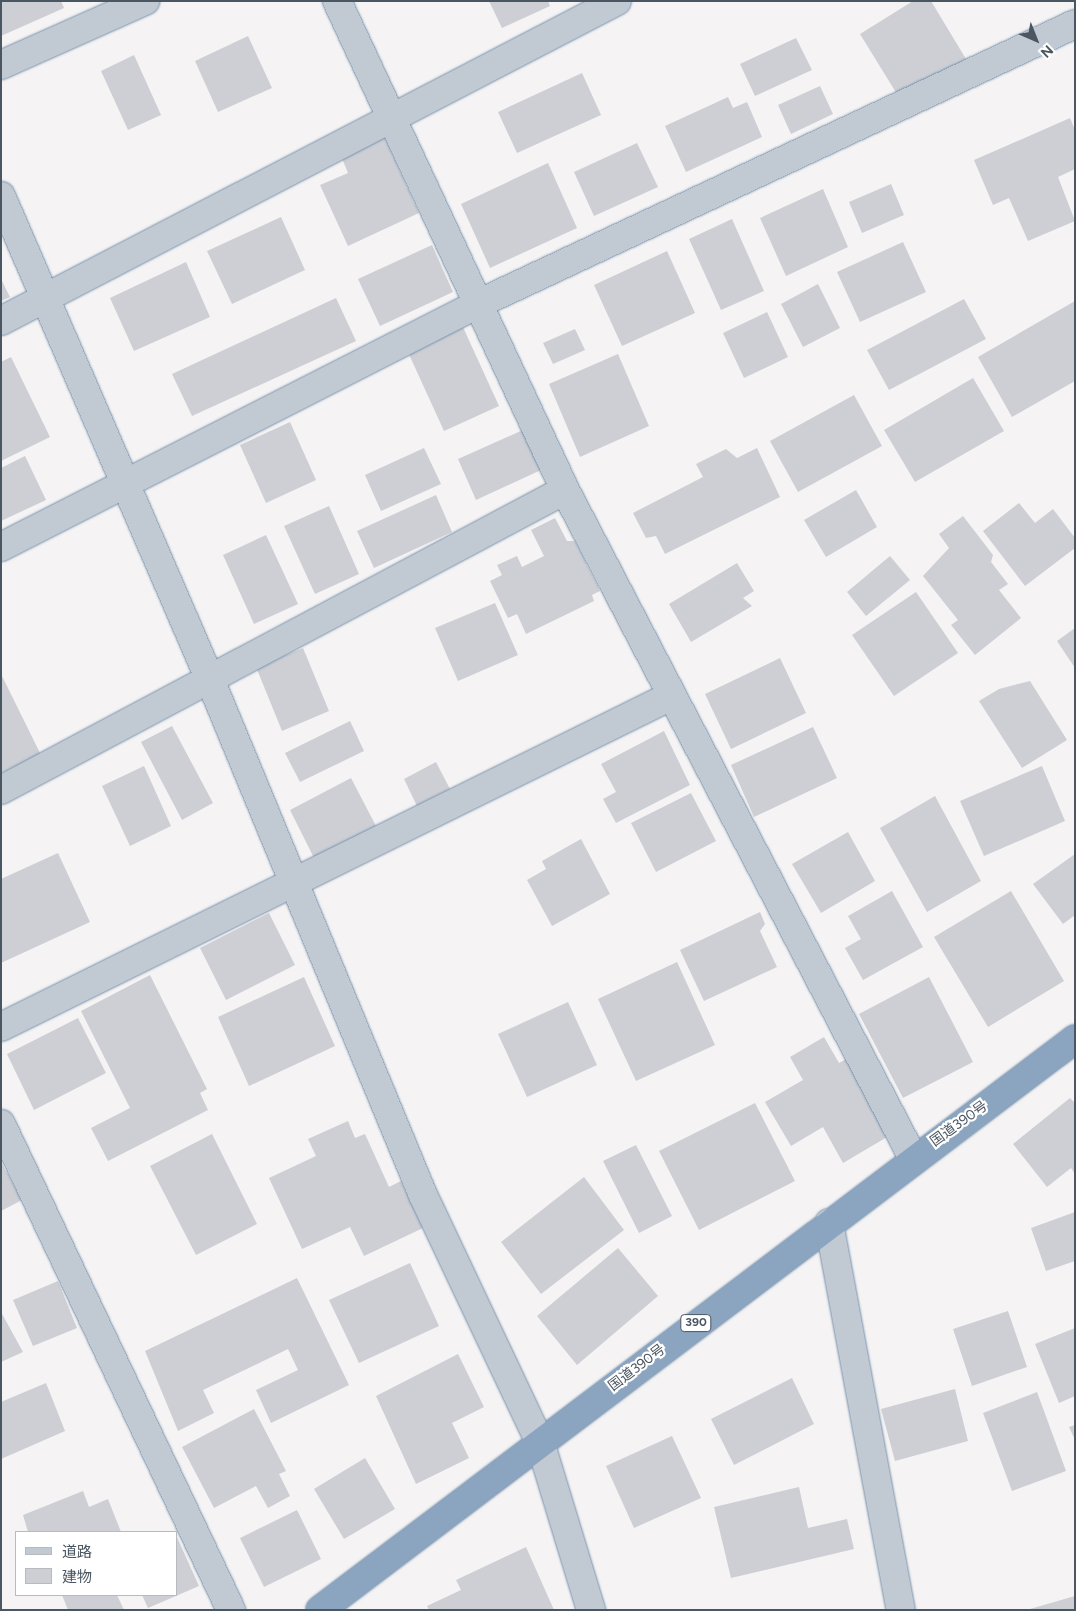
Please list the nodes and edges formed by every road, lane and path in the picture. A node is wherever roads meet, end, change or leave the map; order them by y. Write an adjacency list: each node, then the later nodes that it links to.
1 (145, 1): 5 (street)
2 (337, 1): 6 (street)
3 (616, 1): 6 (street)
4 (1075, 24): 9 (street)
5 (1, 65)
6 (393, 120): 8 (street); 9 (street)
7 (1, 196): 8 (street)
8 (46, 298): 10 (street); 11 (street)
9 (478, 304): 11 (street); 12 (street)
10 (1, 321)
11 (123, 485): 13 (street); 14 (street)
12 (565, 490): 14 (street); 15 (street)
13 (1, 547)
14 (211, 682): 16 (street); 17 (street)
15 (672, 696): 17 (street); 21 (street)
16 (1, 790)
17 (294, 882): 18 (street); 23 (street)
18 (1, 1028)
19 (1075, 1039): 21 (highway, 国道390号 / 390)
20 (1, 1124): 24 (street)
21 (913, 1158): 22 (highway, 国道390号 / 390)
22 (829, 1223): 23 (highway, 国道390号 / 390); 27 (street)
23 (540, 1442): 25 (highway, 国道390号 / 390); 26 (street)
24 (231, 1610)
25 (320, 1610)
26 (591, 1610)
27 (901, 1610)

